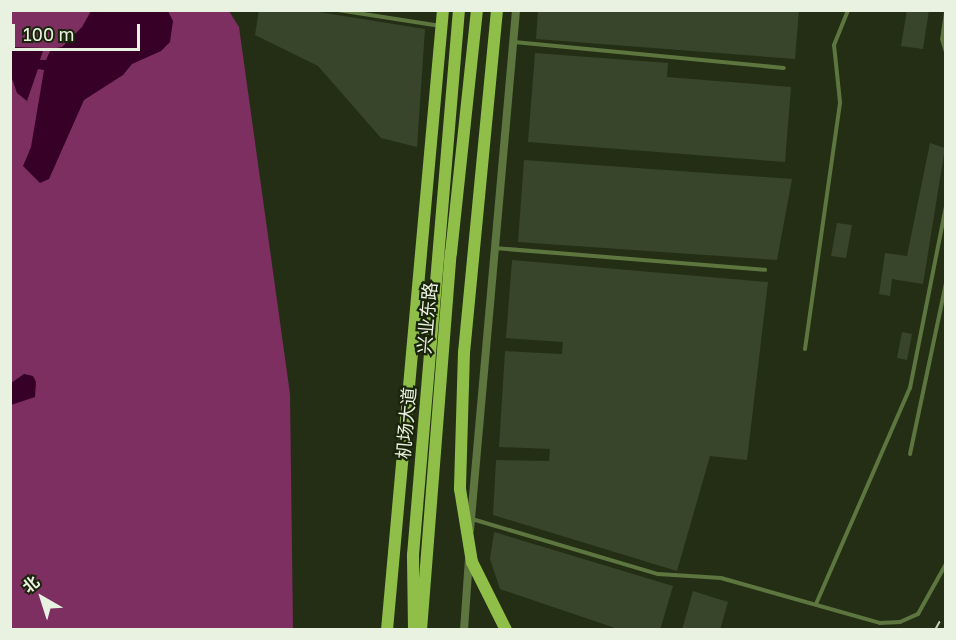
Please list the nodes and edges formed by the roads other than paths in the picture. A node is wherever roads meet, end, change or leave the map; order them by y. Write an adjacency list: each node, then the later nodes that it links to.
1 (338, 10): 9 (lane)
2 (443, 10): 9 (main road, 兴业东路)
3 (459, 10): 23 (main road, 机场大道)
4 (477, 10): 24 (main road, 兴业东路)
5 (497, 10): 26 (main road, bridge)
6 (516, 10): 10 (street)
7 (848, 10): 17 (lane)
8 (945, 12): 11 (lane)
9 (442, 26): 22 (main road, 兴业东路)
10 (513, 42): 12 (lane); 14 (street)
11 (945, 52)
12 (784, 68)
13 (945, 206): 21 (lane)
14 (494, 248): 15 (lane); 19 (street)
15 (765, 270)
16 (945, 283): 18 (lane)
17 (805, 349)
18 (910, 454)
19 (471, 519): 21 (lane); 25 (street)
20 (945, 564): 21 (lane)
21 (816, 604)
22 (387, 630)
23 (414, 630)
24 (421, 630)
25 (464, 630)
26 (506, 630)

